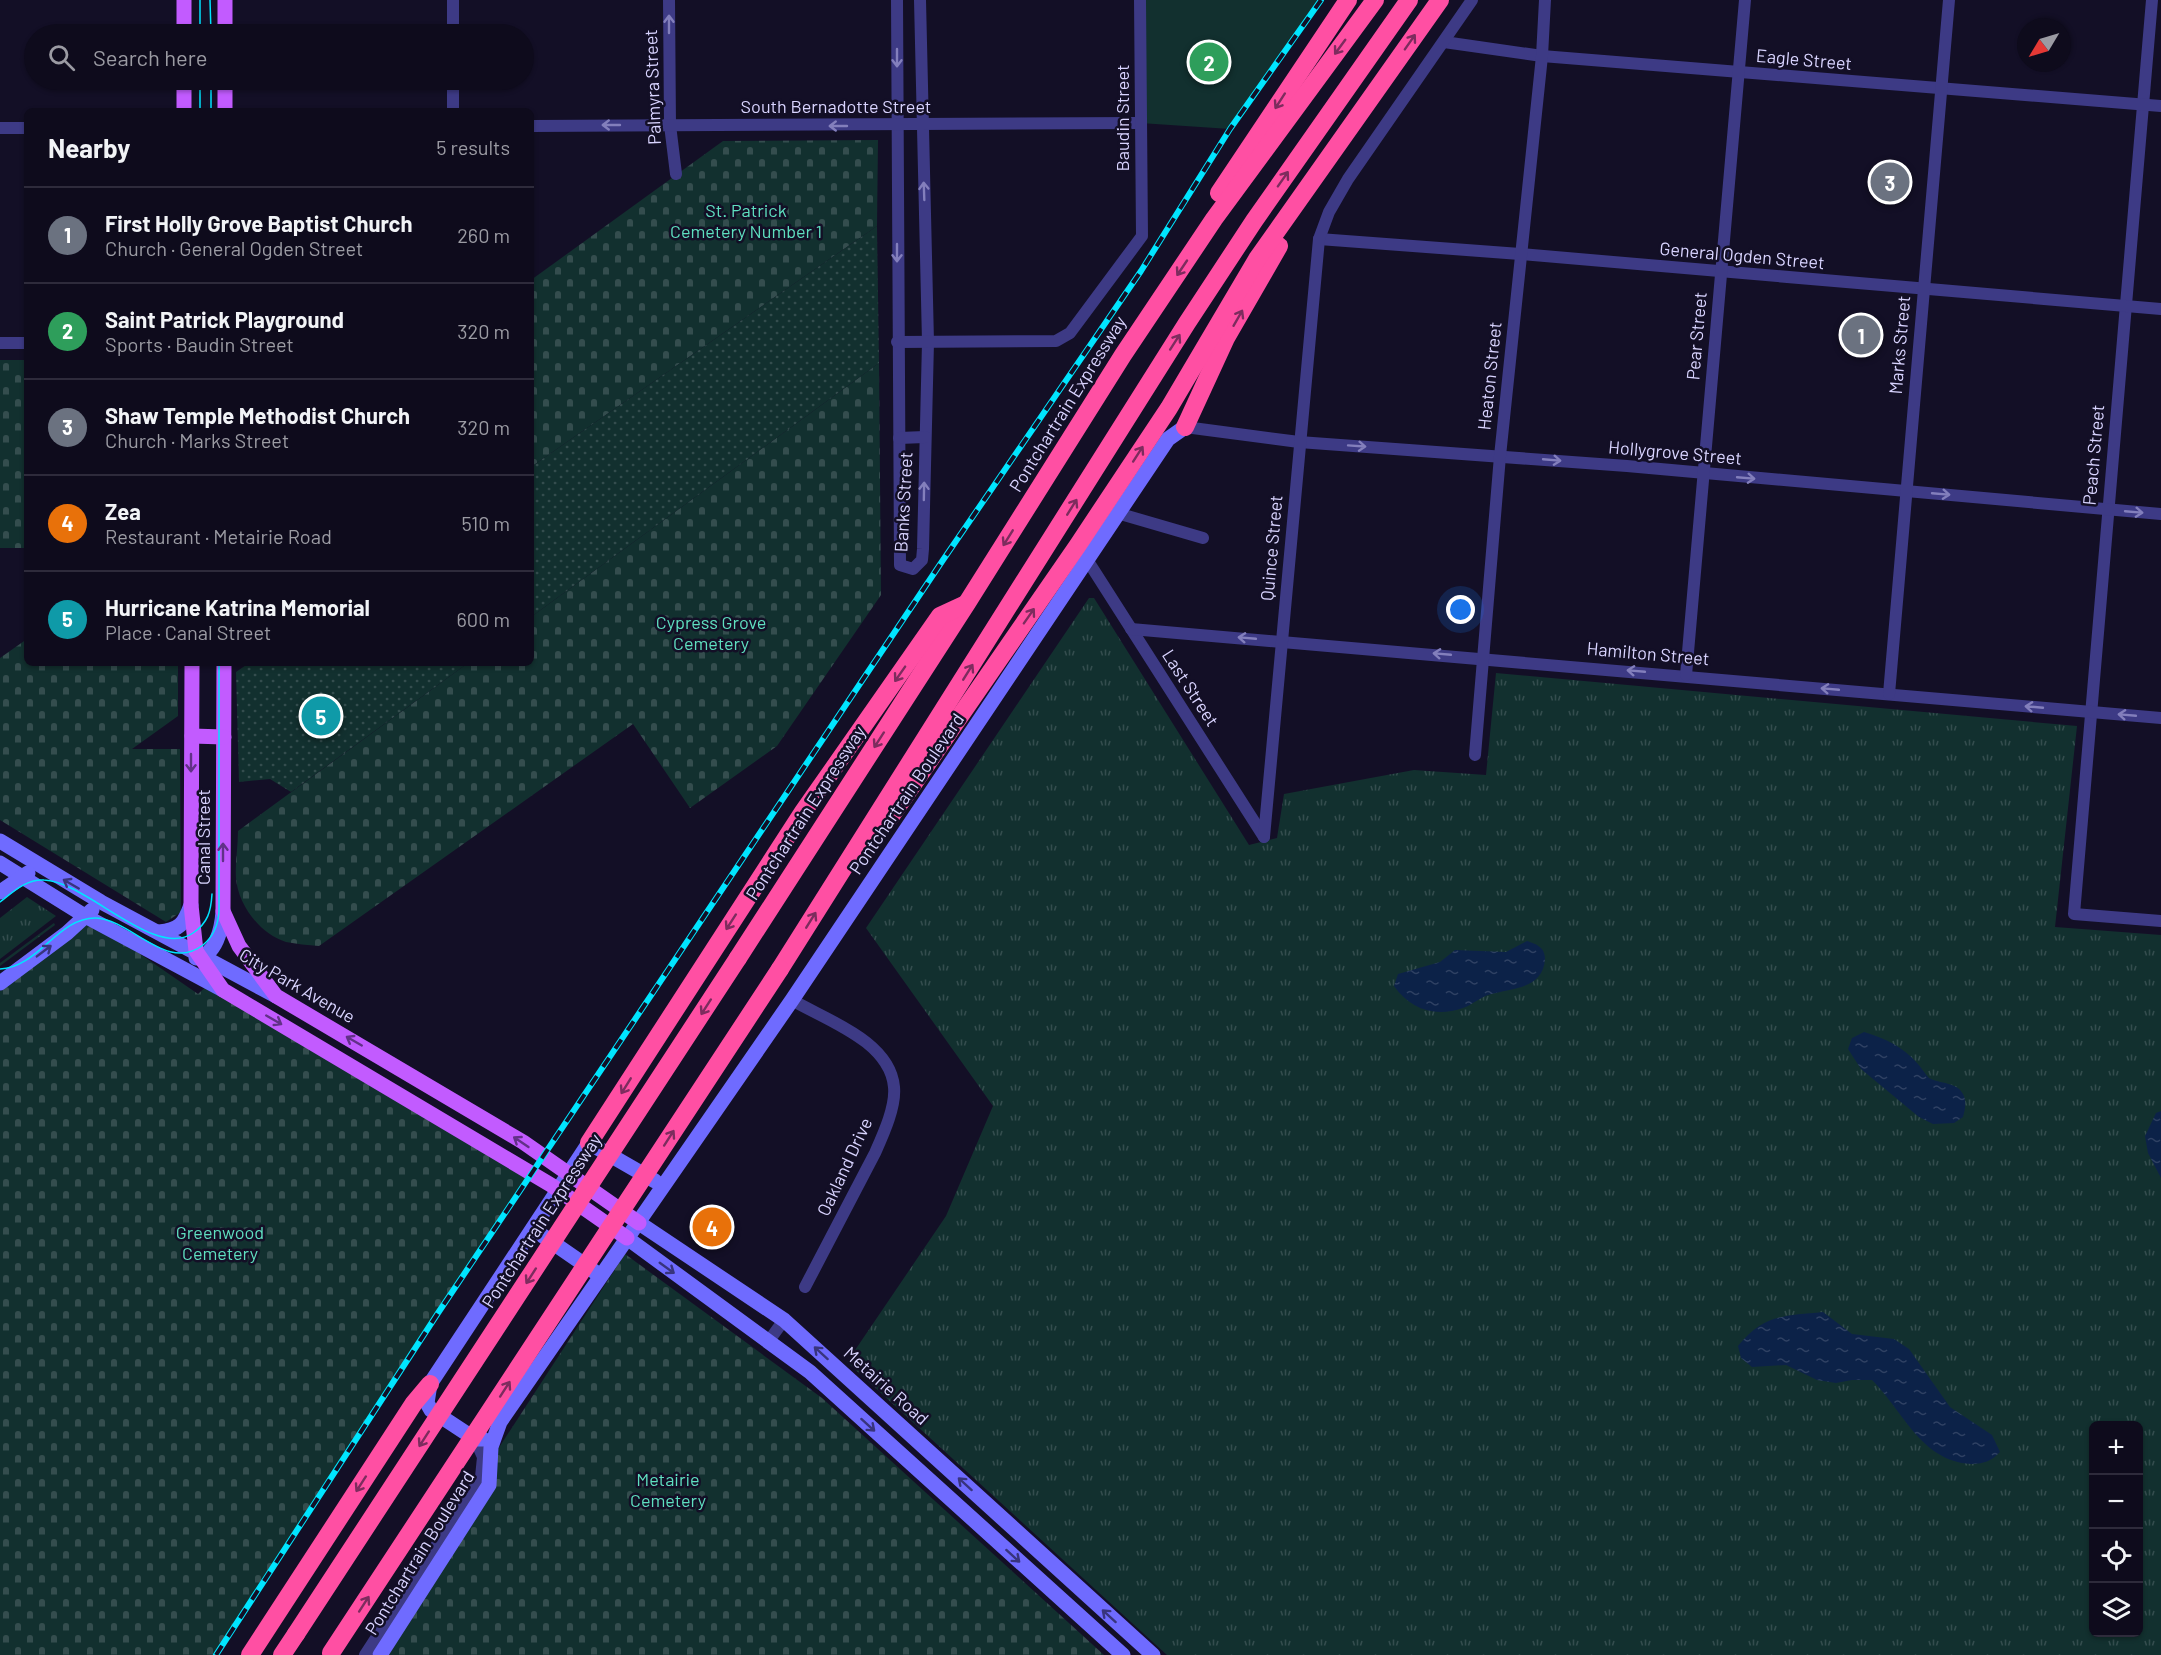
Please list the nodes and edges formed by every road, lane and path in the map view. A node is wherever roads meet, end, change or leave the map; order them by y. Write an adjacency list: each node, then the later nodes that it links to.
1 (184, 0): 17 (main road)
2 (225, 0): 18 (main road)
3 (453, 0): 19 (street)
4 (669, 0): 33 (street, Palmyra Street, one-way to 4)
5 (897, 0): 35 (street, Banks Street, one-way to 35)
6 (920, 0): 36 (street, Banks Street)
7 (1140, 0): 32 (street, Baudin Street)
8 (1348, 0): 41 (highway, one-way to 41)
9 (1375, 0): 41 (highway, Pontchartrain Expressway, one-way to 41)
10 (1408, 0): 77 (highway, one-way to 10)
11 (1440, 0): 39 (highway, one-way to 11)
12 (1472, 0): 20 (street, Quince Street)
13 (1545, 0): 21 (street, Heaton Street)
14 (1745, 0): 22 (street, Pear Street)
15 (1949, 0): 26 (street, Marks Street)
16 (2152, 0): 27 (street, Peach Street)
17 (184, 24)
18 (225, 24)
19 (453, 24)
20 (1444, 42): 21 (street, Eagle Street); 42 (street, Quince Street)
21 (1542, 56): 22 (street, Eagle Street); 43 (street, Heaton Street)
22 (1738, 72): 26 (street, Eagle Street); 44 (street, Pear Street)
23 (184, 90): 29 (main road)
24 (225, 90): 30 (main road)
25 (453, 90): 31 (street)
26 (1941, 90): 27 (street, Eagle Street); 45 (street, Marks Street)
27 (2143, 104): 28 (street, Eagle Street); 46 (street, Peach Street)
28 (2161, 106)
29 (183, 108)
30 (225, 108)
31 (453, 108)
32 (1140, 123): 36 (street, South Bernadotte Street); 49 (street, Baudin Street)
33 (670, 125): 34 (street, South Bernadotte Street, one-way to 34); 35 (street, South Bernadotte Street, one-way to 33); 40 (street, Palmyra Street)
34 (534, 126)
35 (896, 126): 36 (street, South Bernadotte Street); 48 (street, Banks Street, one-way to 48)
36 (922, 126): 49 (street, Banks Street, one-way to 36)
37 (0, 128): 38 (street)
38 (24, 128)
39 (1340, 141): 52 (highway, one-way to 39); 77 (highway, one-way to 39)
40 (676, 174)
41 (1214, 219): 64 (highway, Pontchartrain Expressway, one-way to 64)
42 (1319, 239): 43 (street, General Ogden Street); 55 (street, Quince Street)
43 (1520, 254): 44 (street, General Ogden Street); 56 (street, Heaton Street)
44 (1721, 273): 45 (street, General Ogden Street); 57 (street, Pear Street)
45 (1923, 288): 46 (street, General Ogden Street); 58 (street, Marks Street)
46 (2125, 305): 47 (street, General Ogden Street); 59 (street, Peach Street)
47 (2161, 309)
48 (897, 342): 49 (street); 54 (street, Banks Street)
49 (928, 342): 53 (street, Banks Street)
50 (0, 343): 51 (street)
51 (24, 343)
52 (1185, 427): 55 (street, Hollygrove Street); 60 (main road, Pontchartrain Boulevard)
53 (926, 437): 54 (street); 54 (street, Banks Street, one-way to 53)
54 (899, 438)
55 (1299, 442): 56 (street, Hollygrove Street, one-way to 56); 66 (street, Quince Street)
56 (1500, 456): 57 (street, Hollygrove Street, one-way to 57); 67 (street, Heaton Street)
57 (1704, 475): 58 (street, Hollygrove Street, one-way to 58); 70 (street, Pear Street)
58 (1904, 491): 59 (street, Hollygrove Street, one-way to 59); 71 (street, Marks Street)
59 (2107, 509): 61 (street, Hollygrove Street, one-way to 61); 72 (street, Peach Street)
60 (1117, 513): 62 (street); 63 (main road, Pontchartrain Boulevard)
61 (2161, 514)
62 (1203, 538)
63 (1086, 558): 65 (street, Last Street); 95 (main road, Pontchartrain Boulevard)
64 (968, 603): 96 (highway, one-way to 96); 112 (highway, Pontchartrain Expressway, one-way to 112, bridge)
65 (1131, 629): 66 (street, Hamilton Street, one-way to 65); 78 (street, Last Street)
66 (1282, 641): 67 (street, Hamilton Street, one-way to 66); 78 (street, Quince Street)
67 (1484, 658): 70 (street, Hamilton Street, one-way to 67); 76 (street, Heaton Street)
68 (192, 666): 74 (main road, Canal Street)
69 (224, 666): 75 (main road, Canal Street)
70 (1686, 675): 71 (street, Hamilton Street, one-way to 70)
71 (1888, 694): 72 (street, Hamilton Street, one-way to 71)
72 (2092, 712): 73 (street, Hamilton Street, one-way to 72); 88 (street, Peach Street)
73 (2161, 718)
74 (192, 736): 75 (main road); 85 (main road, Canal Street, one-way to 85)
75 (224, 737): 86 (main road, Canal Street, one-way to 75)
76 (1475, 755)
77 (869, 828): 110 (highway, one-way to 77, bridge)
78 (1264, 837)
79 (0, 842): 81 (main road, City Park Avenue)
80 (0, 863): 82 (main road)
81 (42, 867): 82 (main road); 84 (main road, City Park Avenue, one-way to 81)
82 (22, 877): 83 (main road); 87 (main road)
83 (0, 892)
84 (101, 902): 87 (main road); 89 (main road, City Park Avenue)
85 (191, 906): 89 (main road); 90 (main road, Canal Street)
86 (223, 910): 90 (main road); 94 (main road, Canal Street)
87 (85, 916): 91 (main road); 92 (main road, one-way to 87)
88 (2161, 921)
89 (159, 932): 90 (main road, City Park Avenue)
90 (200, 955): 91 (main road); 93 (main road, Canal Street); 94 (main road, City Park Avenue)
91 (163, 957): 93 (main road)
92 (0, 983)
93 (223, 990): 99 (main road, one-way to 99)
94 (276, 996): 97 (main road, City Park Avenue, one-way to 94)
95 (792, 1000): 98 (main road, Pontchartrain Boulevard); 104 (street, Oakland Drive)
96 (590, 1143): 97 (main road); 98 (main road)
97 (568, 1176): 99 (main road); 100 (main road, Metairie Road)
98 (664, 1186): 100 (main road, Pontchartrain Boulevard)
99 (559, 1190): 101 (main road); 102 (main road)
100 (639, 1223): 102 (main road, Pontchartrain Boulevard); 105 (main road, Metairie Road)
101 (533, 1229): 103 (main road); 107 (main road)
102 (627, 1238): 103 (main road, Pontchartrain Boulevard); 106 (main road, one-way to 106)
103 (600, 1275): 108 (main road, Pontchartrain Boulevard)
104 (805, 1287)
105 (784, 1320): 106 (street); 116 (main road, Metairie Road, one-way to 105)
106 (768, 1342): 115 (main road, one-way to 115)
107 (430, 1384): 109 (main road); 111 (highway, one-way to 111)
108 (494, 1434): 109 (main road); 114 (main road, Pontchartrain Boulevard)
109 (475, 1439): 113 (street, Pontchartrain Boulevard)
110 (331, 1654)
111 (250, 1655)
112 (282, 1655)
113 (365, 1655)
114 (380, 1655)
115 (1123, 1655)
116 (1153, 1655)

